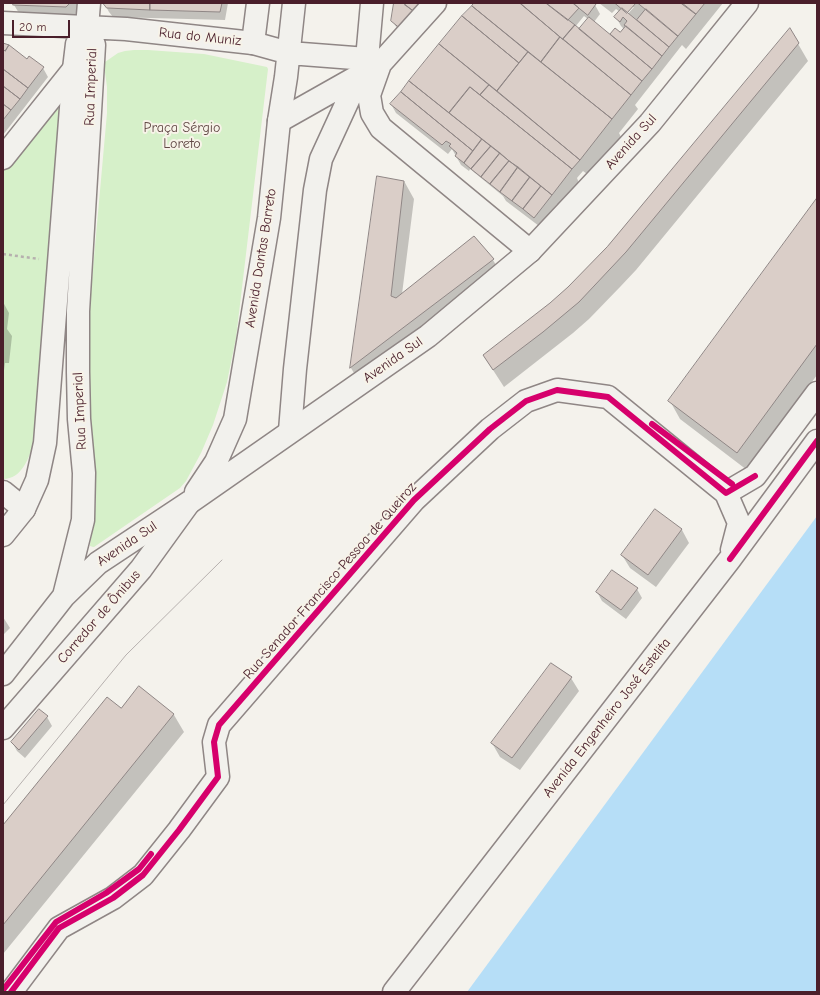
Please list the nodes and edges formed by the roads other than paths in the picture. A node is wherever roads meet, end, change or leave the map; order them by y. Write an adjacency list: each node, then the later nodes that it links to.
1 (89, 3): 9 (main road)
2 (258, 3): 10 (main road)
3 (294, 3): 11 (main road, Avenida Dantas Barreto)
4 (372, 3): 12 (main road)
5 (435, 3): 12 (main road)
6 (747, 3): 16 (main road, Avenida Sul)
7 (3, 23): 8 (main road, Rua do Muniz)
8 (36, 25): 9 (main road, Rua do Muniz); 13 (main road)
9 (87, 27): 10 (main road, Rua do Muniz); 13 (main road, Rua Imperial)
10 (253, 43): 11 (main road)
11 (288, 53): 12 (main road); 14 (main road, Avenida Dantas Barreto)
12 (369, 66): 14 (main road); 16 (main road); 18 (main road)
13 (81, 67): 15 (main road); 23 (main road, Rua Imperial); 26 (main road, Rua Imperial)
14 (279, 121): 22 (main road, Avenida Dantas Barreto)
15 (3, 158)
16 (530, 251): 18 (main road, Avenida Sul)
17 (817, 393): 21 (main road)
18 (290, 431): 22 (main road, Avenida Sul)
19 (817, 441): 25 (main road, Avenida Engenheiro José Estelita)
20 (3, 492): 23 (main road)
21 (726, 493): 25 (main road); 29 (main road, Rua Senador Francisco Pessoa de Queiroz)
22 (190, 502): 26 (main road, Avenida Sul); 28 (main road, Corredor de Ônibus)
23 (24, 509): 24 (main road, Rua Imperial)
24 (3, 535)
25 (730, 559): 30 (main road, Avenida Engenheiro José Estelita)
26 (64, 596): 27 (main road, Avenida Sul)
27 (6, 665)
28 (3, 728)
29 (12, 992)
30 (394, 992)

